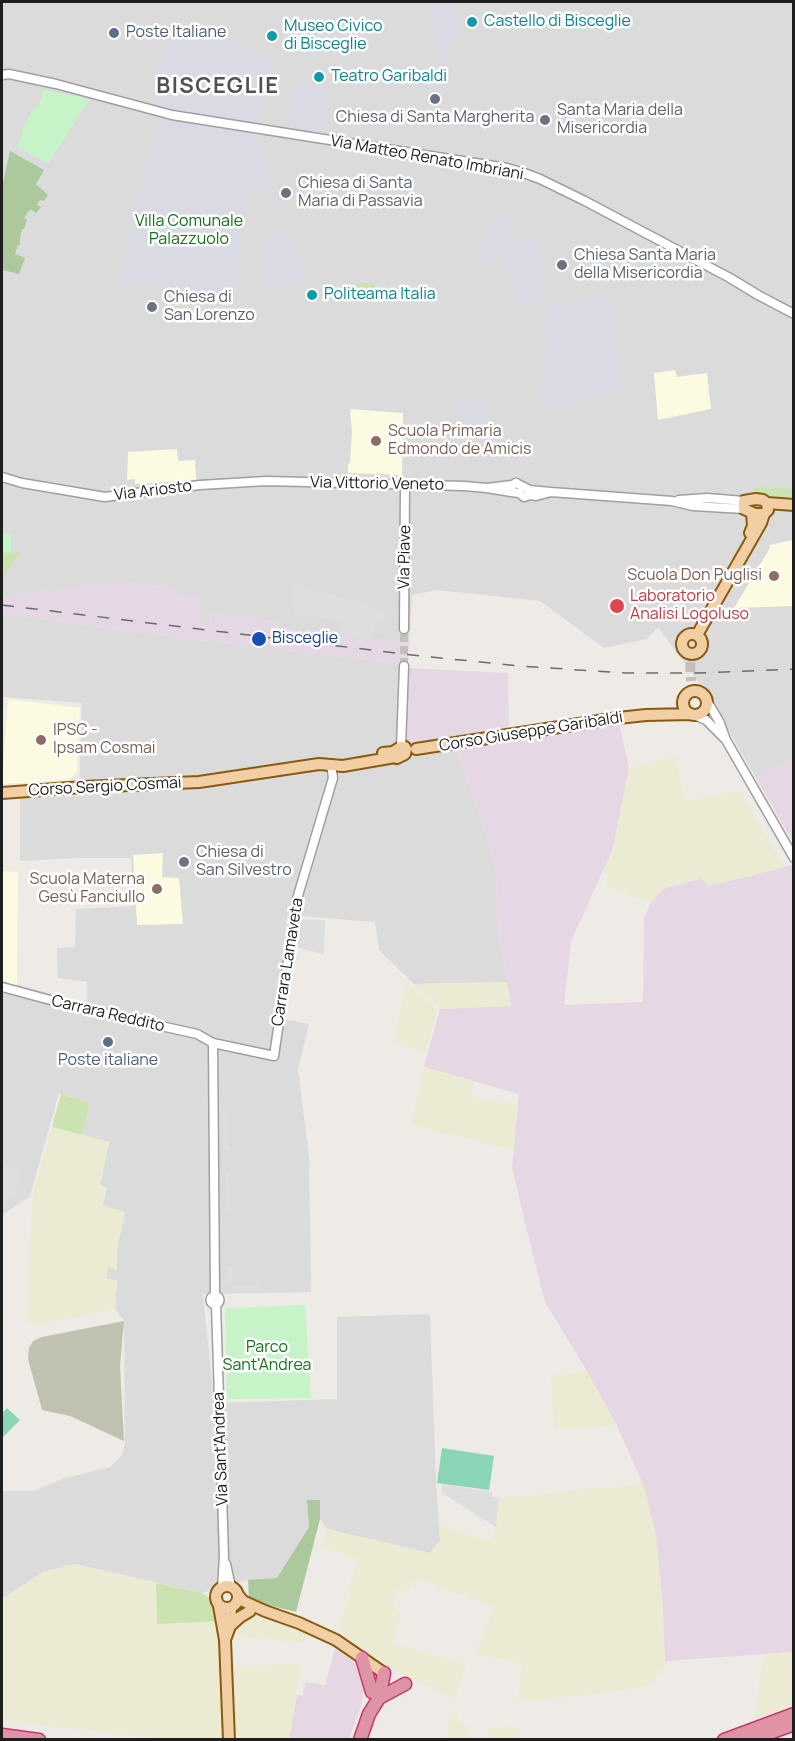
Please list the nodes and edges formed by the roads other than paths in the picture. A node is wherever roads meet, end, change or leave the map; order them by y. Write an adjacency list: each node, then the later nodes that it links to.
1 (2, 75): 2 (street, Via Matteo Renato Imbriani)
2 (794, 314)
3 (2, 477): 4 (street, Via Ariosto)
4 (200, 485): 5 (street, Via Vittorio Veneto)
5 (405, 485): 7 (street, Via Vittorio Veneto); 10 (street, Via Piave)
6 (794, 505): 8 (main road)
7 (746, 508): 8 (main road); 11 (main road)
8 (766, 509): 9 (main road); 11 (main road)
9 (794, 512)
10 (404, 629)
11 (694, 635): 11 (main road)
12 (404, 666): 18 (street)
13 (689, 695): 14 (main road); 15 (main road); 16 (main road, Corso Giuseppe Garibaldi)
14 (707, 701): 15 (main road); 17 (street)
15 (692, 714): 16 (main road, Corso Giuseppe Garibaldi); 17 (street)
16 (646, 715): 18 (main road, Corso Giuseppe Garibaldi)
17 (726, 740): 22 (street)
18 (402, 751): 19 (main road, Corso Giuseppe Garibaldi)
19 (331, 765): 20 (main road, Corso Giuseppe Garibaldi); 25 (street, Carrara Lamaveta)
20 (208, 781): 21 (main road, Corso Sergio Cosmai)
21 (2, 793)
22 (794, 858)
23 (2, 987): 24 (street, Carrara Reddito)
24 (213, 1042): 25 (street, Carrara Reddito); 26 (street, Via Sant'Andrea)
25 (274, 1056)
26 (229, 1598): 27 (main road); 28 (main road); 29 (main road, Via Sant'Andrea); 30 (main road, Via Sant'Andrea)
27 (250, 1611): 28 (main road); 29 (main road)
28 (265, 1611): 31 (main road)
29 (230, 1626): 30 (main road, Via Sant'Andrea)
30 (225, 1640): 40 (main road, Via Sant'Andrea)
31 (362, 1658): 32 (main road); 34 (highway)
32 (384, 1673): 34 (highway)
33 (405, 1684): 34 (highway)
34 (375, 1695): 35 (highway)
35 (369, 1714): 41 (highway); 42 (highway)
36 (794, 1714): 43 (highway)
37 (794, 1724): 44 (highway)
38 (2, 1735): 39 (highway)
39 (39, 1740)
40 (229, 1740)
41 (360, 1740)
42 (369, 1740)
43 (724, 1740)
44 (751, 1740)

